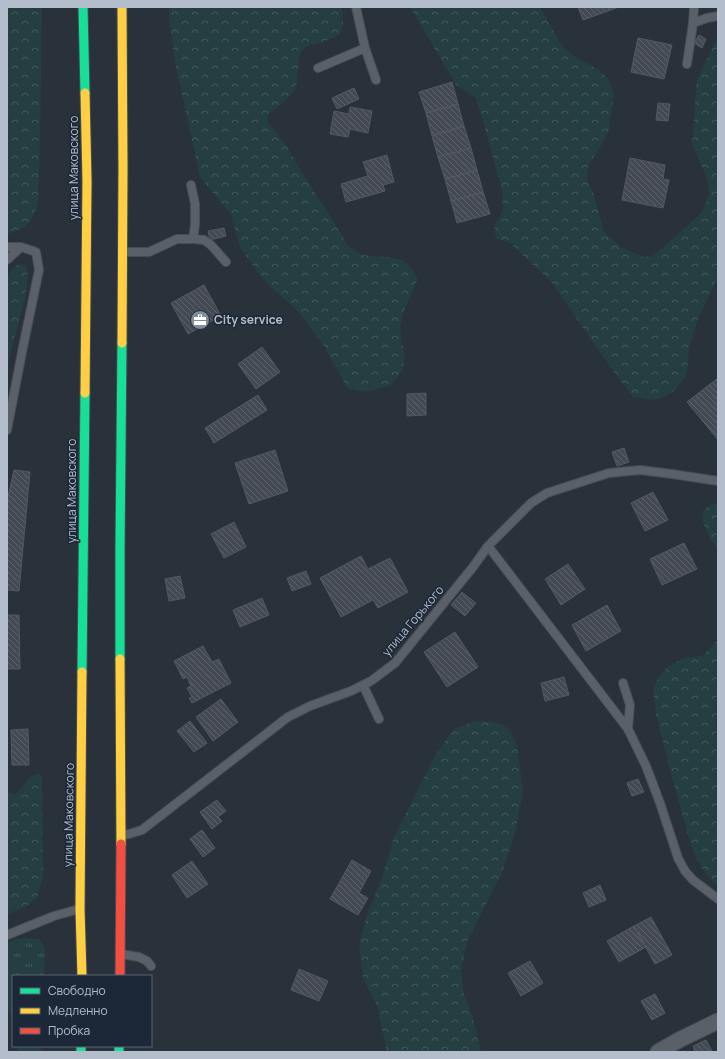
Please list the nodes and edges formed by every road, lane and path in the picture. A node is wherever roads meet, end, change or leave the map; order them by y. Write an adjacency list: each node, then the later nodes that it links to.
1 (84, 7): 27 (highway, улица Маковского)
2 (122, 7): 15 (highway)
3 (356, 7): 7 (lane)
4 (694, 7): 6 (lane)
5 (718, 16): 6 (lane)
6 (693, 24): 8 (lane)
7 (365, 48): 9 (lane); 10 (lane)
8 (686, 64)
9 (318, 68)
10 (376, 80)
11 (191, 185): 12 (lane)
12 (193, 239): 15 (lane); 17 (lane)
13 (7, 247): 14 (lane)
14 (21, 247): 16 (lane); 18 (lane)
15 (122, 252): 25 (highway)
16 (7, 260)
17 (226, 262)
18 (7, 430)
19 (718, 481): 20 (lane, улица Горького)
20 (488, 546): 22 (lane, улица Горького); 24 (lane)
21 (623, 683): 24 (lane)
22 (363, 685): 23 (lane); 25 (lane, улица Горького)
23 (379, 719)
24 (628, 729): 26 (lane)
25 (121, 835): 29 (highway)
26 (718, 899)
27 (80, 909): 28 (lane); 31 (highway, улица Маковского)
28 (7, 935)
29 (120, 954): 30 (lane); 32 (highway)
30 (151, 966)
31 (82, 975)
32 (120, 975)
33 (718, 1022): 34 (street)
34 (658, 1052)

